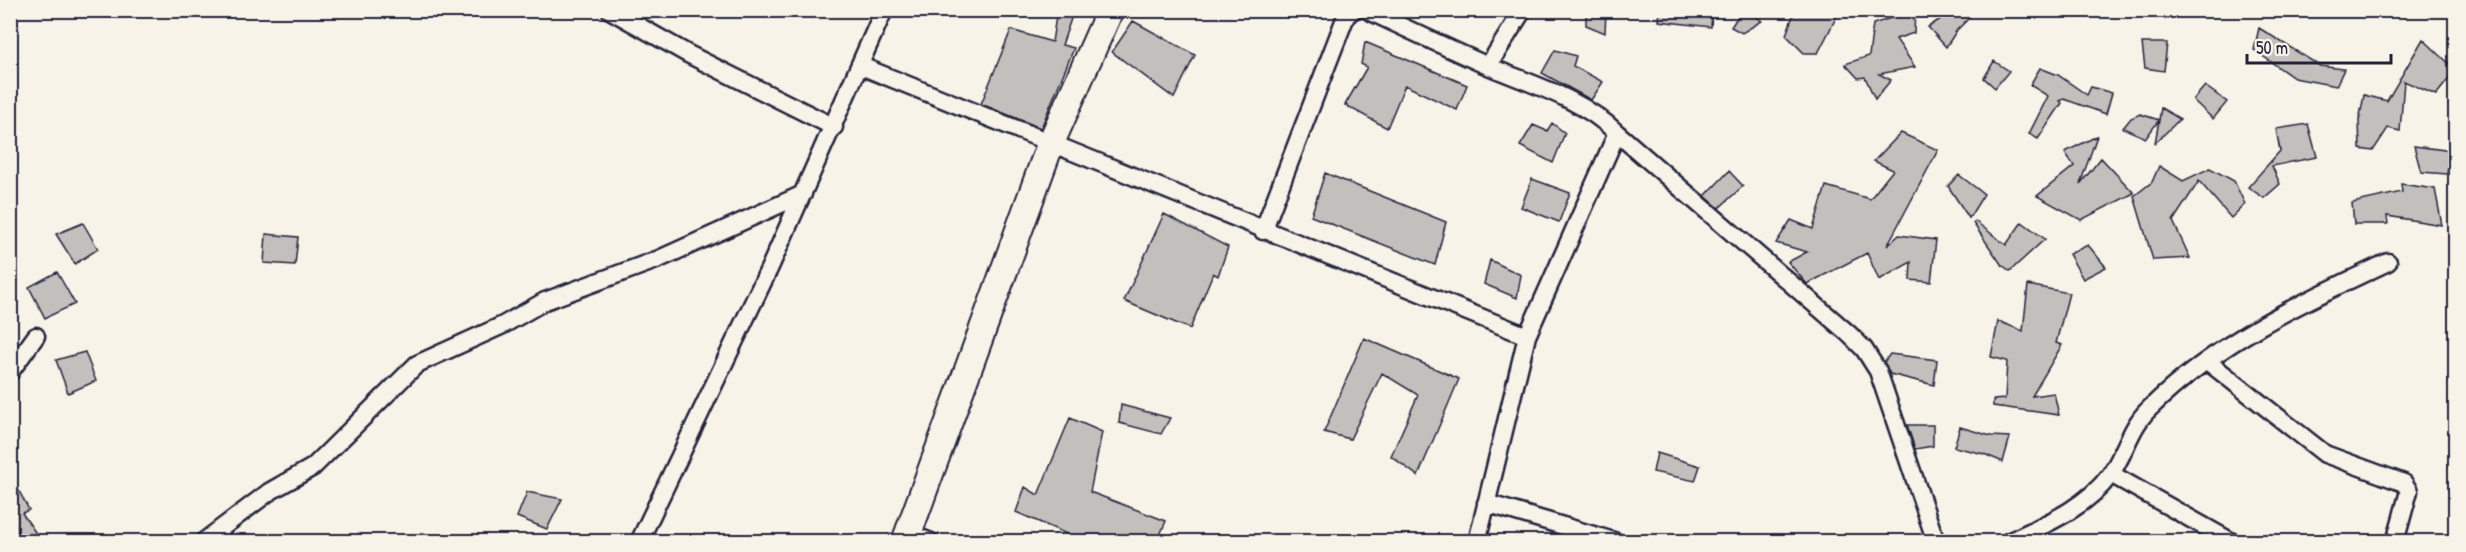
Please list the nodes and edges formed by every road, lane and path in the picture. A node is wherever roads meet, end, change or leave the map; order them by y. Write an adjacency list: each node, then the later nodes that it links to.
1 (610, 10): 9 (street)
2 (884, 10): 7 (street)
3 (1110, 10): 11 (main road)
4 (1353, 10): 13 (street)
5 (1367, 10): 8 (street)
6 (1523, 10): 8 (street)
7 (861, 66): 9 (street); 11 (street)
8 (1488, 66): 10 (street)
9 (834, 127): 12 (street)
10 (1617, 133): 16 (street); 27 (street)
11 (1050, 145): 13 (street); 22 (main road)
12 (803, 194): 23 (street); 24 (street)
13 (1263, 231): 16 (street)
14 (2388, 262): 17 (street)
15 (36, 336): 18 (street)
16 (1527, 336): 20 (street)
17 (2207, 361): 19 (street); 30 (street)
18 (10, 372)
19 (2111, 474): 21 (street); 29 (street)
20 (1486, 503): 25 (street); 26 (street)
21 (2033, 537): 28 (street)
22 (915, 539)
23 (203, 542)
24 (639, 542)
25 (1477, 542)
26 (1617, 542)
27 (1936, 542)
28 (2008, 542)
29 (2232, 542)
30 (2395, 542)

